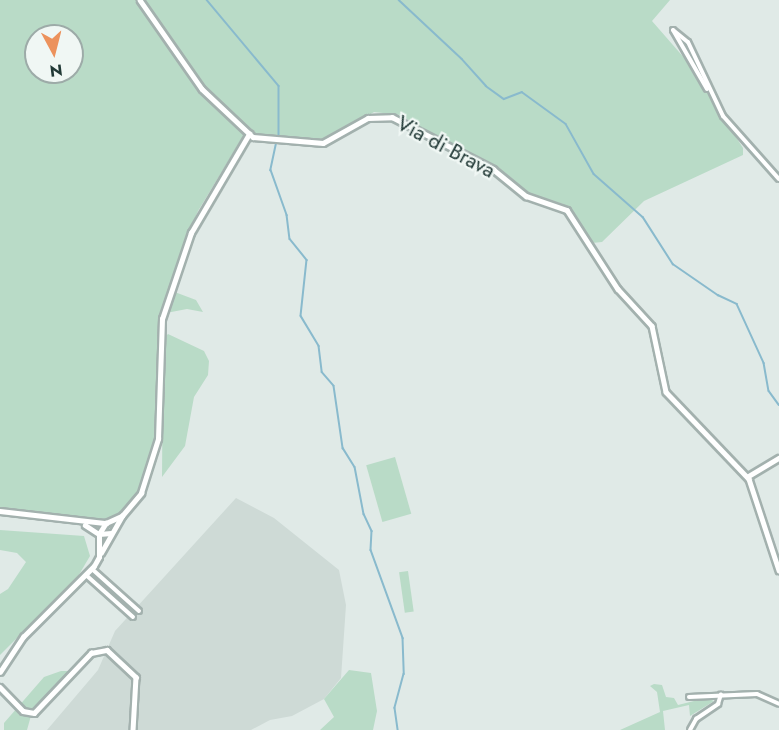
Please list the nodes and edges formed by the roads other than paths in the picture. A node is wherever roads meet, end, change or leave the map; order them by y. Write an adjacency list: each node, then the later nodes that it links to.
1 (140, 0): 3 (street, Via di Brava)
2 (707, 89): 2 (street); 4 (street)
3 (249, 134): 6 (street, Via di Brava); 8 (street)
4 (779, 179)
5 (779, 458): 6 (street)
6 (747, 477): 15 (street, Via di Brava)
7 (0, 511): 9 (street)
8 (122, 516): 10 (street); 11 (street)
9 (82, 524): 10 (street); 12 (street)
10 (106, 524): 11 (street); 12 (street)
11 (111, 533): 12 (street); 13 (street)
12 (99, 534): 13 (street)
13 (99, 557): 14 (street)
14 (92, 569): 16 (street); 17 (street)
15 (779, 570)
16 (86, 575): 18 (street); 19 (street)
17 (139, 611)
18 (134, 617)
19 (0, 672)
20 (0, 687): 24 (street)
21 (721, 694): 22 (street); 23 (street); 25 (street)
22 (689, 697)
23 (779, 704)
24 (133, 730)
25 (690, 730)

